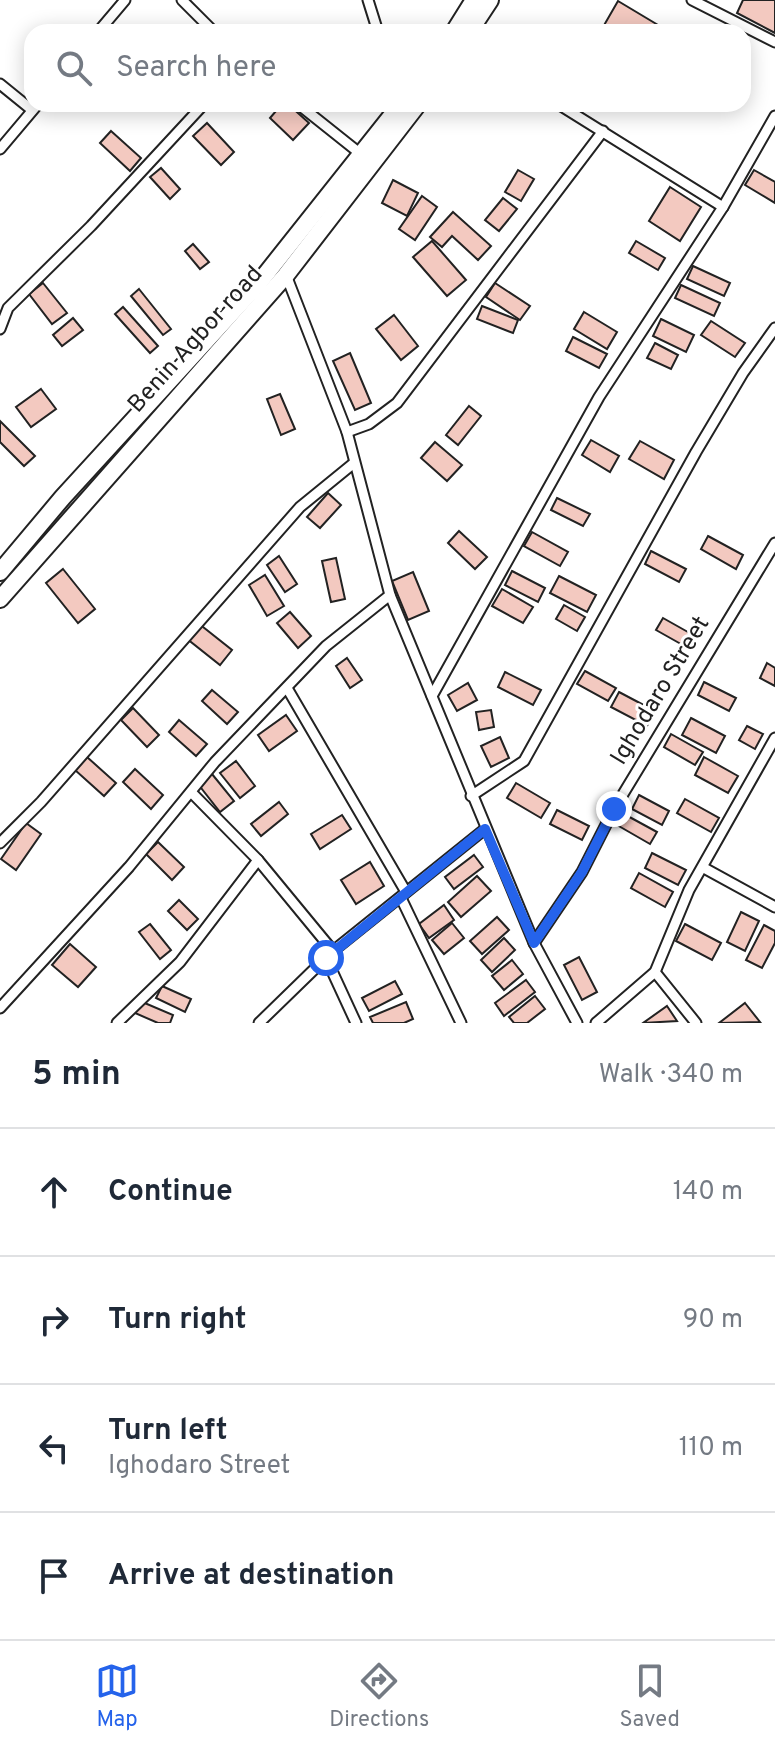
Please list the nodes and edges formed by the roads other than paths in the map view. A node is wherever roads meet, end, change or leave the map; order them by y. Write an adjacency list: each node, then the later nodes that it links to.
1 (125, 0): 7 (street)
2 (182, 0): 8 (street)
3 (368, 0): 9 (street)
4 (474, 0): 10 (highway)
5 (490, 0): 11 (highway)
6 (692, 0): 12 (street)
7 (105, 24)
8 (206, 24)
9 (376, 24)
10 (459, 24)
11 (474, 24)
12 (739, 24)
13 (751, 30): 14 (street)
14 (775, 42)
15 (0, 84): 16 (street)
16 (24, 100)
17 (31, 112): 25 (street)
18 (197, 112): 30 (street)
19 (308, 112): 26 (street)
20 (395, 112): 26 (highway, Benin Agbor road)
21 (412, 112): 28 (highway, Benin Agbor road)
22 (571, 112): 24 (street)
23 (775, 116): 27 (street)
24 (603, 131): 27 (street); 31 (street)
25 (0, 149)
26 (362, 155): 33 (highway, Benin Agbor road)
27 (723, 207): 40 (street)
28 (286, 275): 31 (street); 34 (highway, Benin Agbor road)
29 (775, 328): 43 (street)
30 (0, 329)
31 (347, 432): 32 (street)
32 (354, 463): 37 (street); 45 (street)
33 (63, 497): 34 (highway); 36 (highway, Benin Agbor road)
34 (78, 511): 38 (highway, Benin Agbor road)
35 (775, 543): 50 (street, Ighodaro Street)
36 (0, 572)
37 (390, 595): 39 (street); 40 (street)
38 (0, 599)
39 (287, 688): 42 (street); 48 (street)
40 (432, 696): 43 (street)
41 (775, 738): 47 (street)
42 (191, 792): 46 (street); 53 (street)
43 (471, 796): 44 (street)
44 (485, 829): 48 (street); 50 (street)
45 (0, 843)
46 (258, 860): 51 (street); 55 (street)
47 (704, 868): 49 (street); 52 (street)
48 (404, 895): 51 (street); 58 (street)
49 (775, 907)
50 (534, 943): 54 (street)
51 (329, 955): 56 (street); 57 (street)
52 (655, 972): 59 (street); 60 (street)
53 (0, 1008)
54 (572, 1021)
55 (117, 1023)
56 (259, 1023)
57 (356, 1023)
58 (461, 1023)
59 (596, 1023)
60 (696, 1023)

